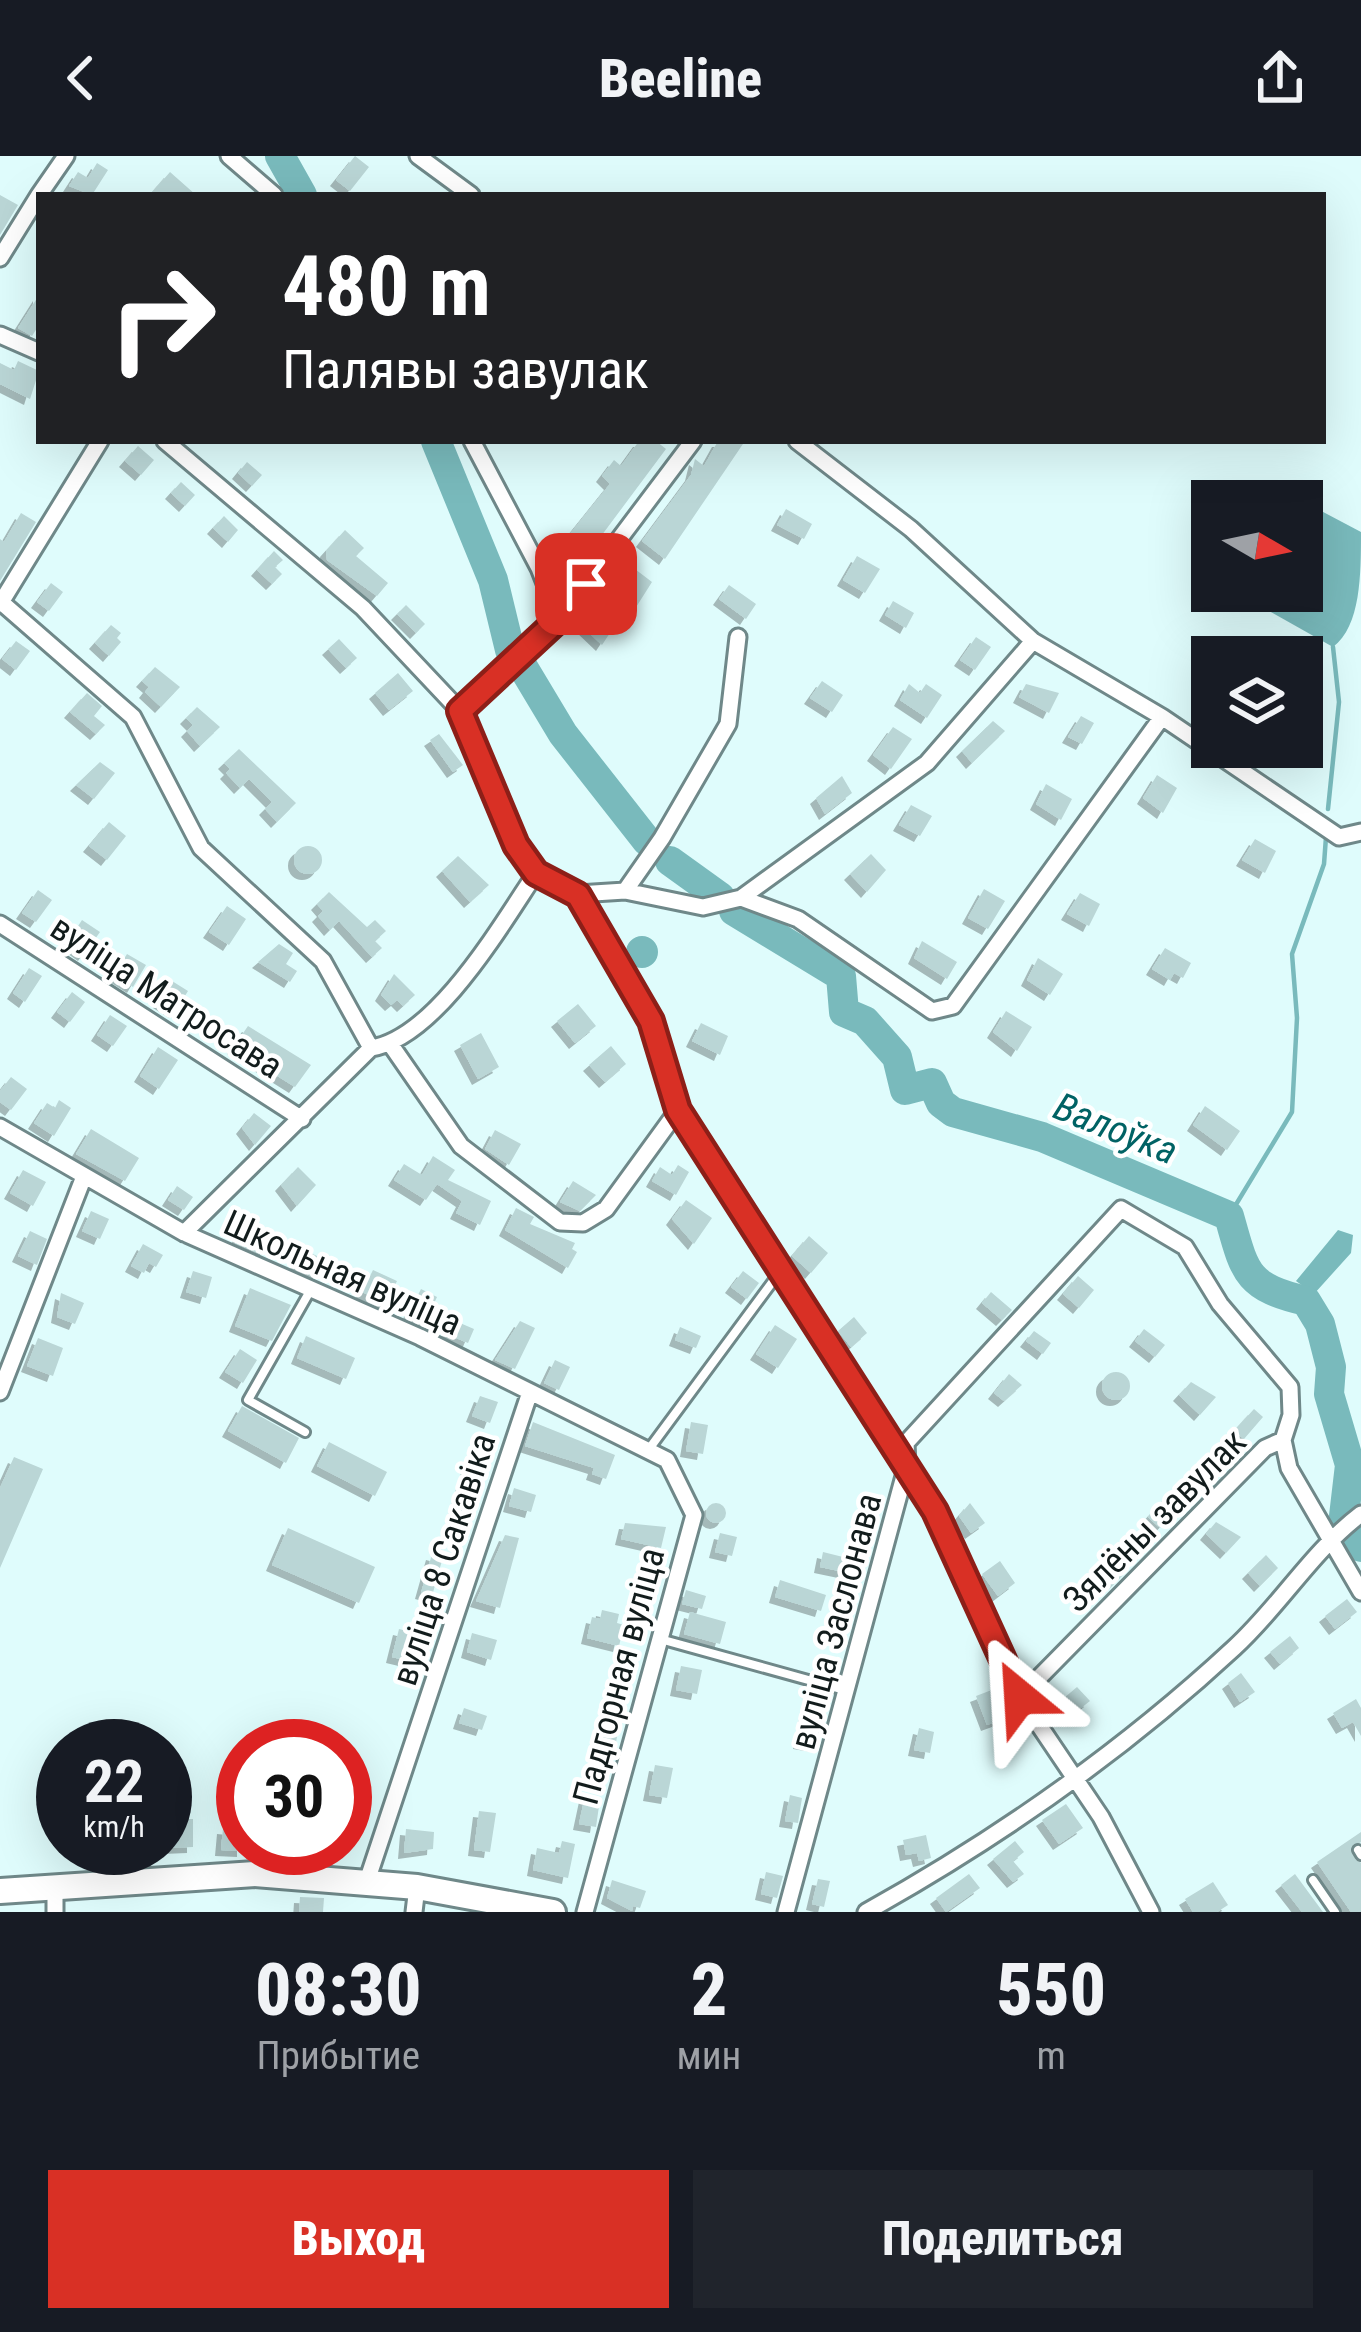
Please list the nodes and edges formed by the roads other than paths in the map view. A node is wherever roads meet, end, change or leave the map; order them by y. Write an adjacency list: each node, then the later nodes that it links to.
1 (66, 156): 4 (street)
2 (229, 156): 5 (street)
3 (418, 156): 6 (street)
4 (41, 192)
5 (271, 192)
6 (466, 192)
7 (36, 200): 8 (street)
8 (0, 258)
9 (0, 335): 10 (street)
10 (36, 351)
11 (98, 444): 16 (street)
12 (169, 444): 20 (street)
13 (474, 444): 17 (street)
14 (691, 444): 17 (street)
15 (801, 444): 19 (street)
16 (0, 603): 29 (street)
17 (559, 619): 20 (street)
18 (738, 637): 24 (street)
19 (1033, 641): 21 (street); 26 (street)
20 (460, 711): 23 (street)
21 (1162, 717): 22 (street); 26 (street)
22 (1361, 832)
23 (536, 873): 25 (street); 28 (street)
24 (625, 891): 25 (street); 26 (street)
25 (578, 895): 30 (street)
26 (741, 898)
27 (0, 923): 31 (street, вуліца Матросава)
28 (391, 1045): 29 (street); 30 (street)
29 (371, 1048): 31 (street)
30 (678, 1110): 35 (street)
31 (302, 1119): 34 (street)
32 (0, 1127): 33 (street, Школьная вуліца)
33 (83, 1179): 34 (street, Школьная вуліца); 37 (street)
34 (184, 1234): 36 (street, Школьная вуліца)
35 (784, 1267): 41 (lane); 43 (street)
36 (311, 1289): 38 (street, Школьная вуліца); 39 (lane)
37 (0, 1392)
38 (530, 1392): 41 (street, Школьная вуліца); 52 (street, вуліца 8 Сакавіка)
39 (305, 1432)
40 (1283, 1440): 43 (street, вуліца Заслонава); 45 (street); 49 (street, Зялёны завулак)
41 (648, 1451): 42 (street, Школьная вуліца)
42 (667, 1460): 47 (street, Падгорная вуліца)
43 (907, 1465): 48 (street, вуліца Заслонава); 49 (street)
44 (1361, 1514): 45 (street)
45 (1330, 1538): 46 (street); 50 (street)
46 (1361, 1592)
47 (659, 1639): 48 (lane); 57 (street, Падгорная вуліца)
48 (849, 1691): 58 (street, вуліца Заслонава)
49 (1020, 1697): 50 (street)
50 (1074, 1778): 59 (street); 60 (street)
51 (1313, 1880): 61 (lane)
52 (367, 1881): 54 (main road); 55 (main road)
53 (0, 1891): 55 (main road)
54 (416, 1899): 56 (main road)
55 (55, 1900)
56 (553, 1912)
57 (586, 1912)
58 (786, 1912)
59 (866, 1912)
60 (1150, 1912)
61 (1335, 1912)

